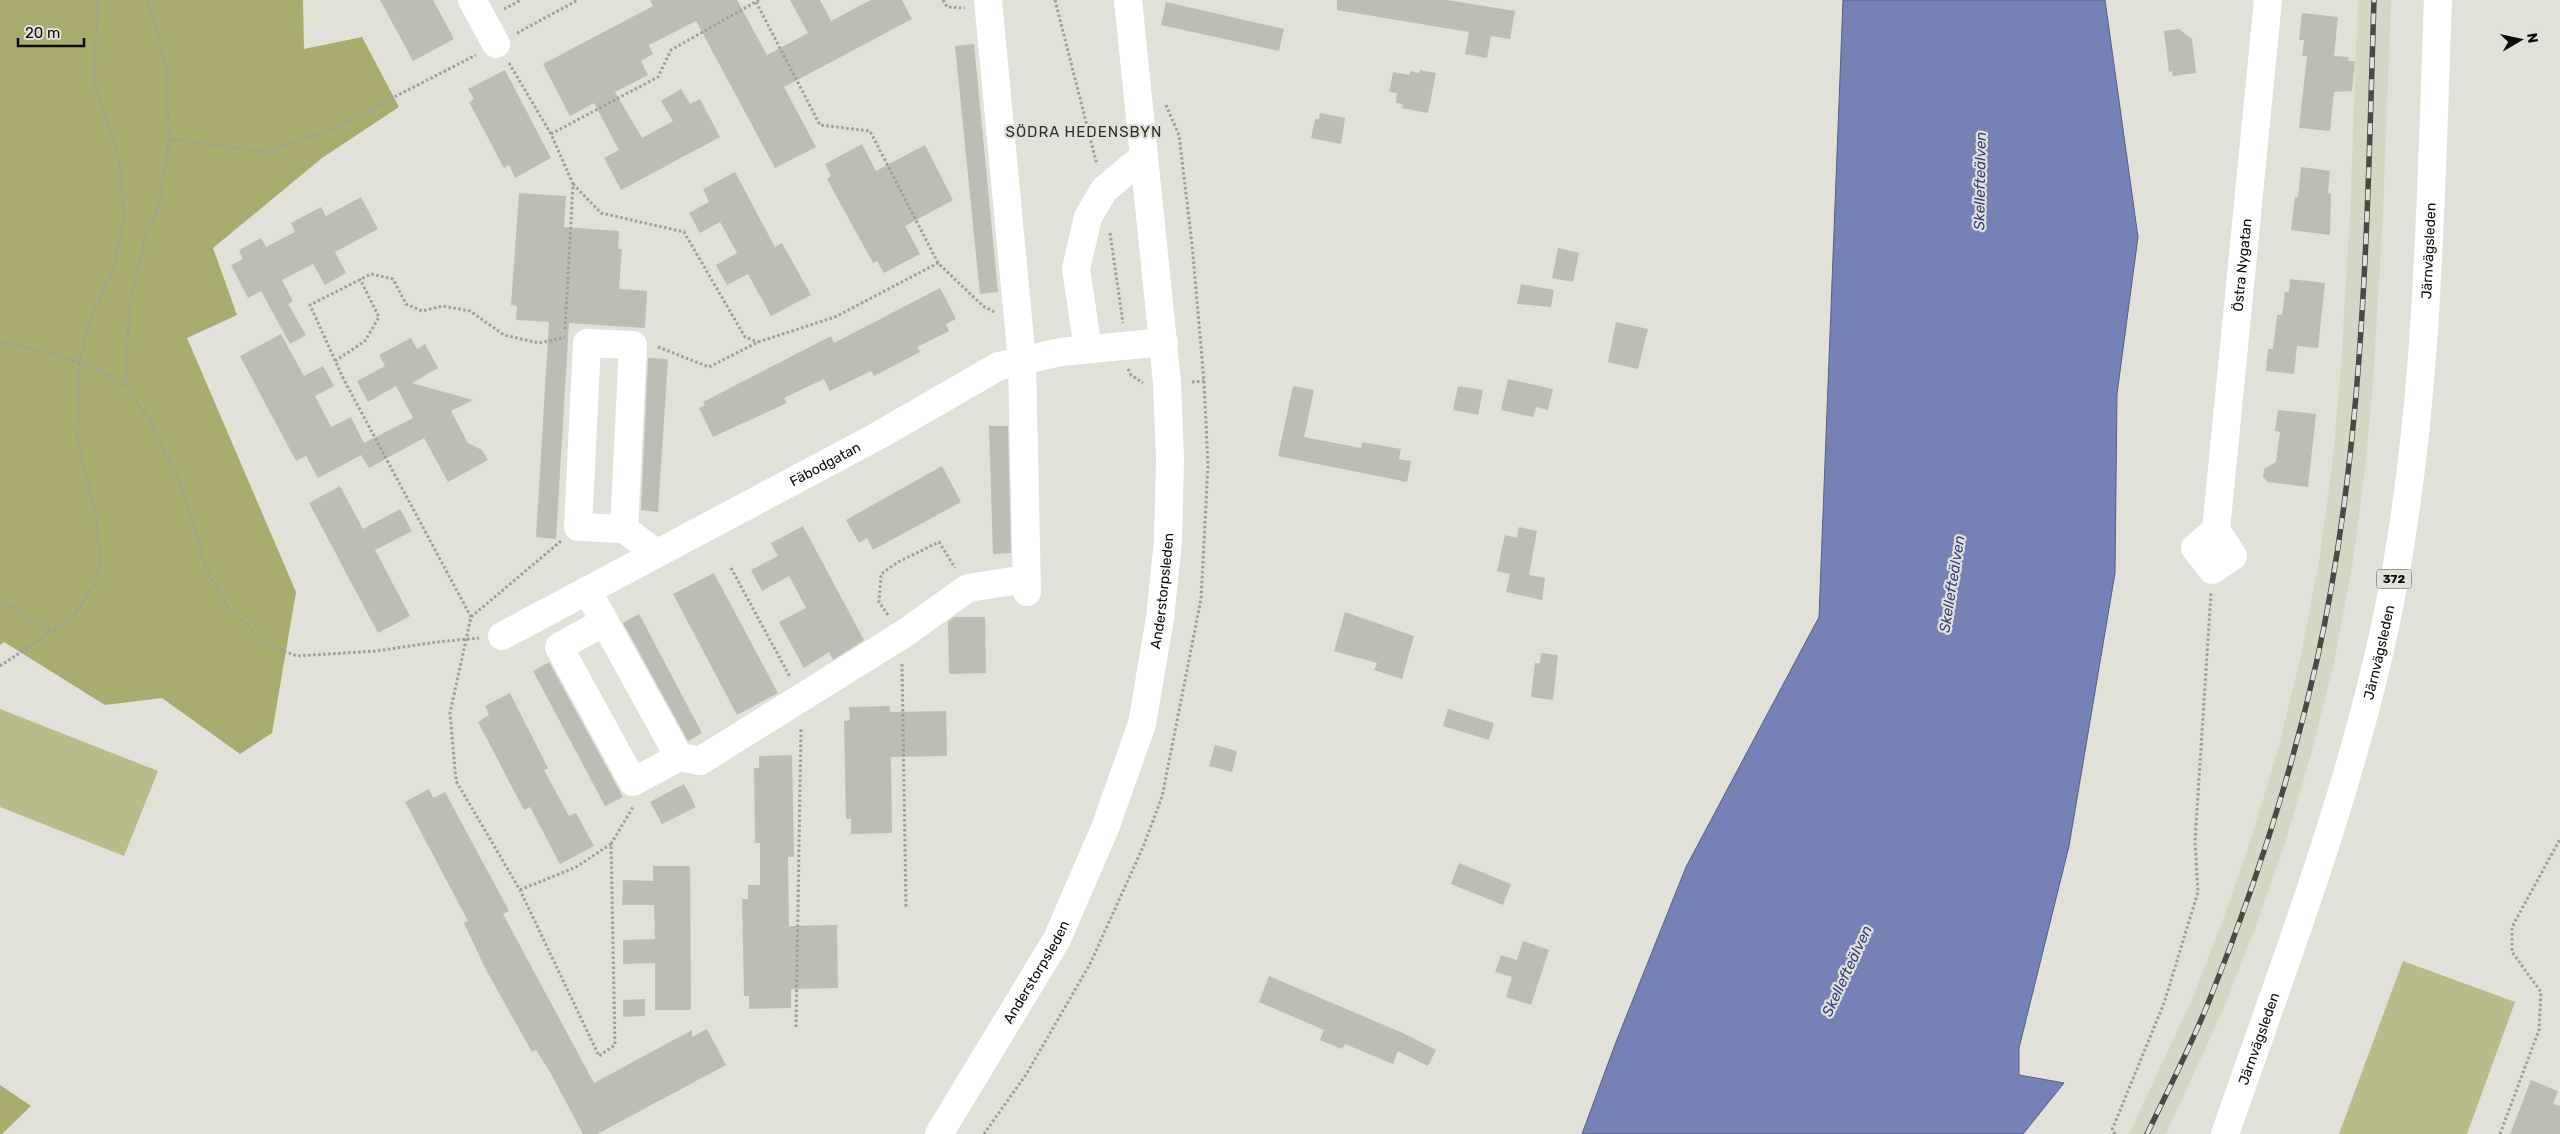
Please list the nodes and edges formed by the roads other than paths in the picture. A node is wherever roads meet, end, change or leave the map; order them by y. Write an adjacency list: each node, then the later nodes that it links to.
1 (472, 0): 6 (main road)
2 (988, 0): 10 (main road)
3 (1128, 0): 7 (main road, Anderstorpsleden)
4 (2268, 0): 13 (main road, Östra Nygatan)
5 (2438, 0): 19 (main road, Järnvägsleden / 372)
6 (496, 44)
7 (1144, 156): 8 (main road, Anderstorpsleden); 9 (main road)
8 (1164, 342): 9 (main road, Fäbodgatan); 18 (main road, Anderstorpsleden)
9 (1088, 349): 10 (main road, Fäbodgatan)
10 (1022, 362): 12 (main road, Fäbodgatan); 17 (main road)
11 (624, 529): 11 (main road); 12 (main road)
12 (656, 553): 14 (main road, Fäbodgatan)
13 (2212, 570)
14 (587, 590): 15 (main road); 16 (main road, Fäbodgatan)
15 (604, 622): 17 (main road); 17 (main road)
16 (502, 636)
17 (678, 757)
18 (939, 1134)
19 (2225, 1134)

